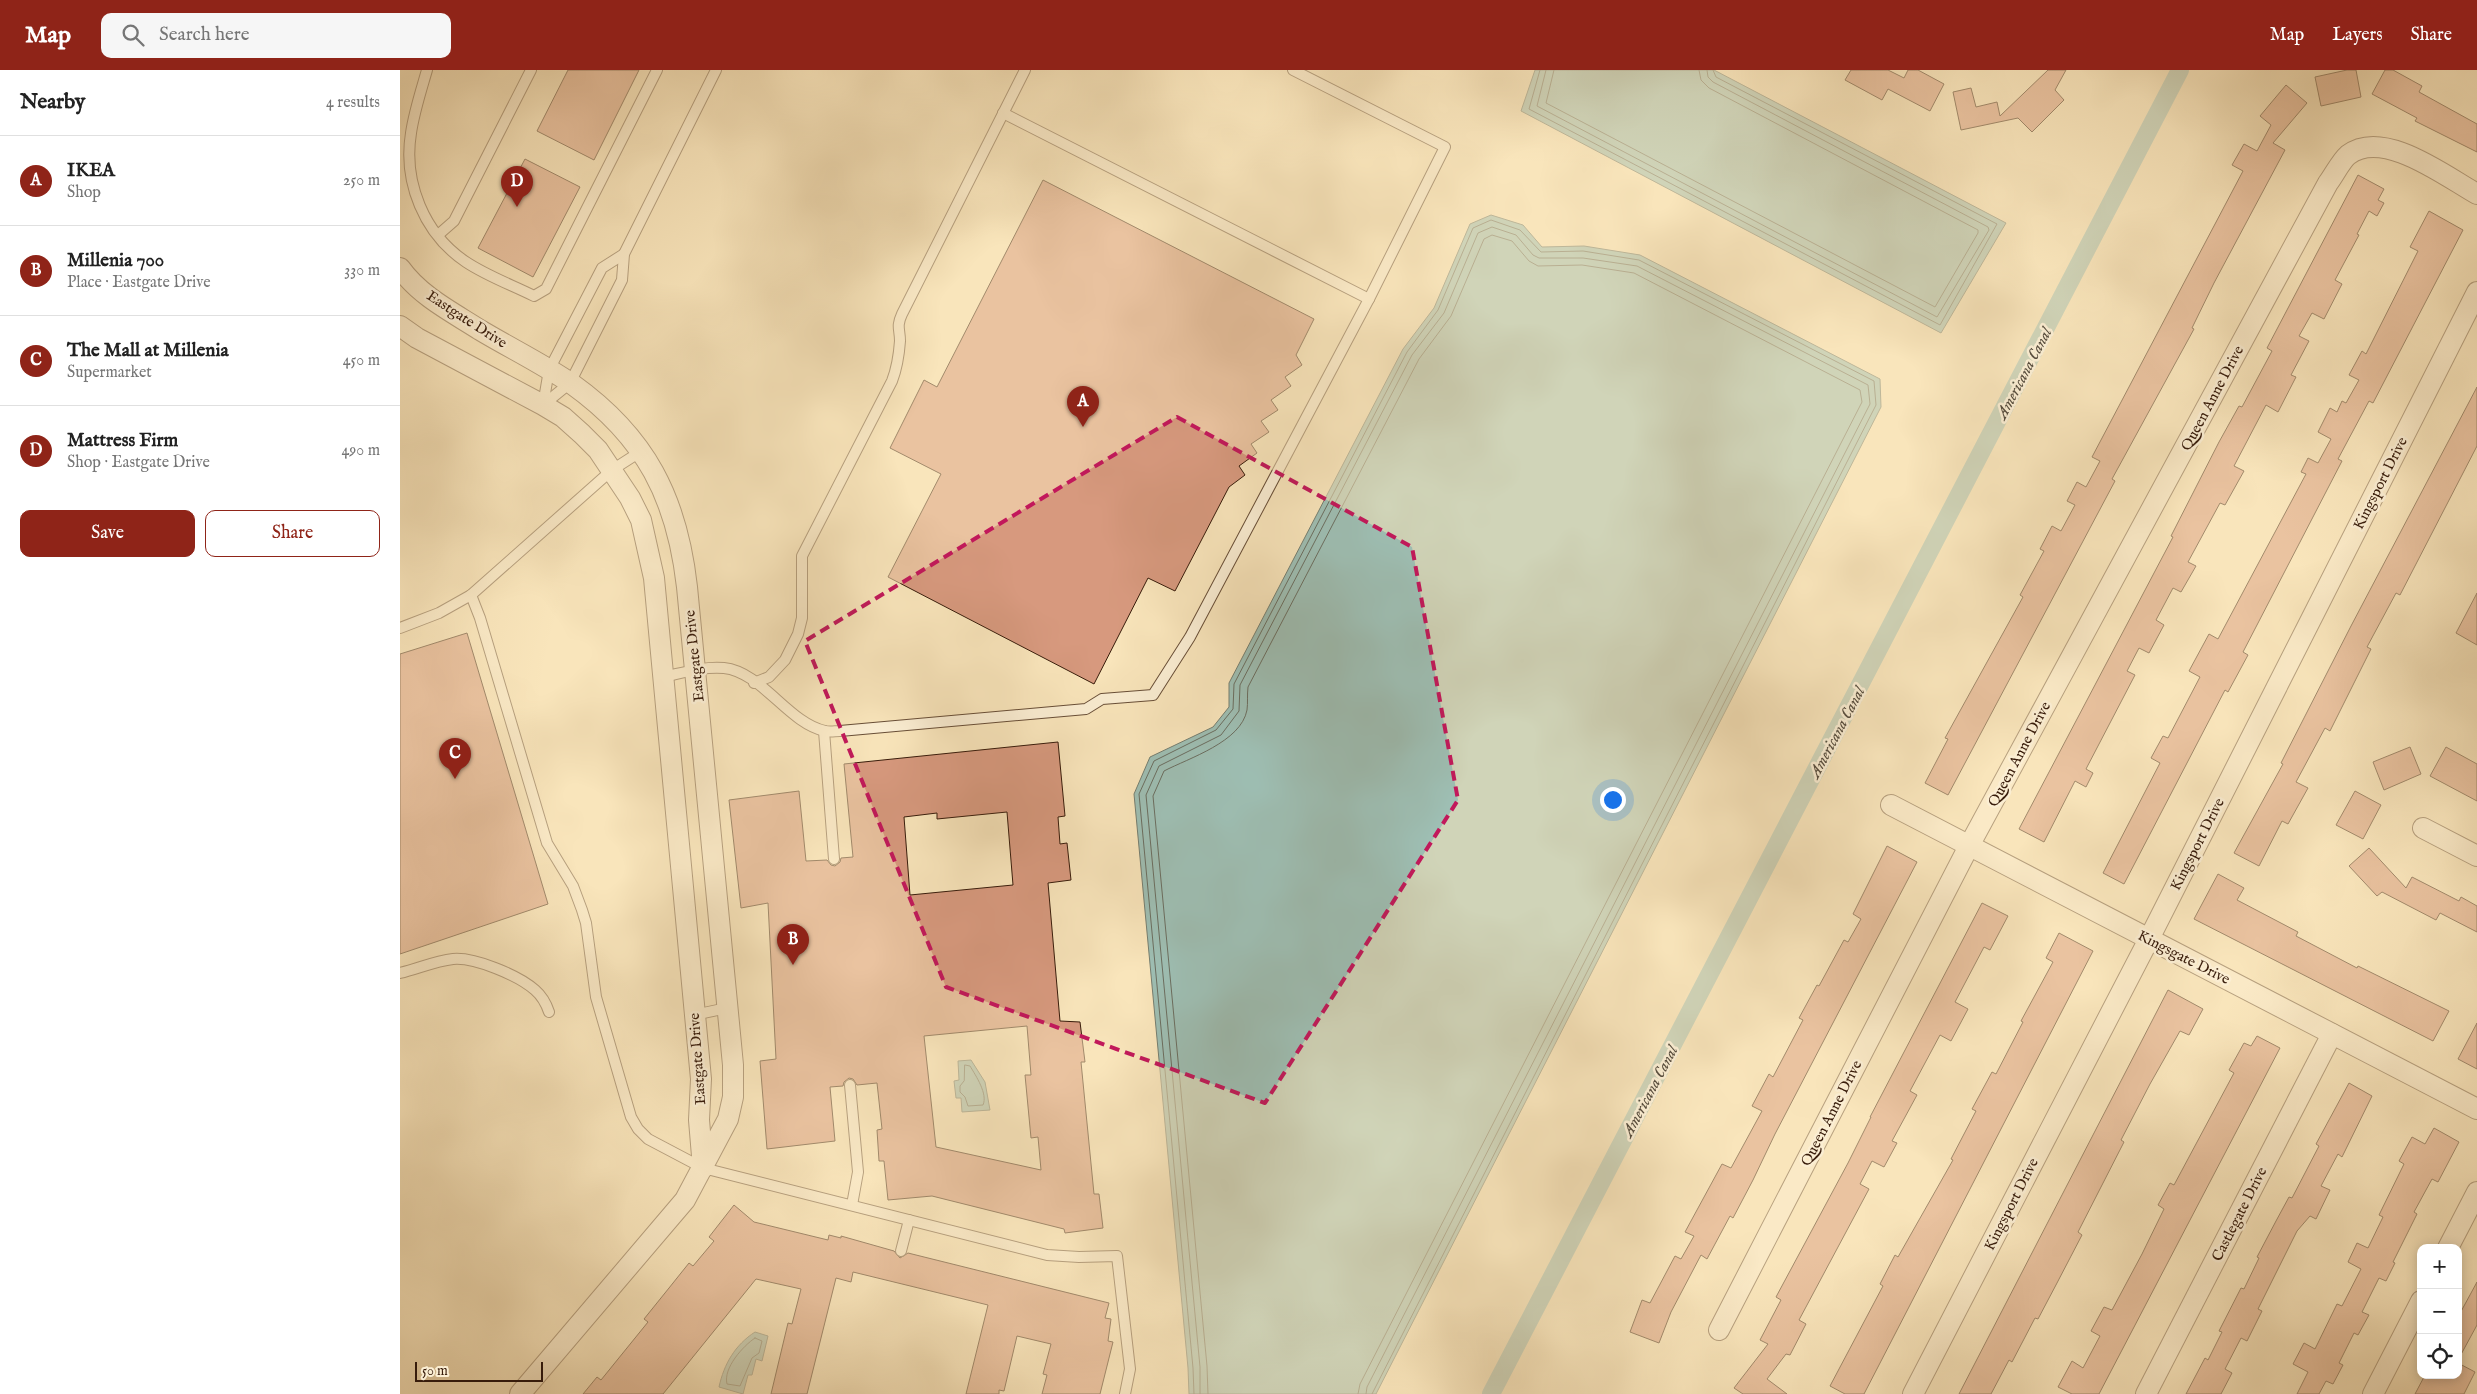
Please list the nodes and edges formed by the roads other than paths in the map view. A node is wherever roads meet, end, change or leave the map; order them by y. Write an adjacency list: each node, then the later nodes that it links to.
1 (427, 70): 9 (lane)
2 (531, 70): 9 (lane)
3 (657, 70): 9 (lane)
4 (716, 70): 10 (lane)
5 (1025, 70): 7 (lane)
6 (1293, 70): 13 (lane)
7 (1003, 113): 13 (lane); 24 (lane)
8 (2477, 194): 28 (street, Queen Anne Drive)
9 (438, 235)
10 (624, 254): 15 (lane); 16 (lane)
11 (400, 268): 15 (street, Eastgate Drive)
12 (2477, 292): 31 (street, Kingsport Drive)
13 (1369, 299): 25 (lane)
14 (400, 326): 17 (street, Eastgate Drive)
15 (549, 370): 16 (street, Eastgate Drive); 17 (lane)
16 (570, 383): 17 (lane); 18 (street, Eastgate Drive)
17 (542, 405): 19 (street, Eastgate Drive)
18 (640, 452): 19 (lane); 22 (street, Eastgate Drive)
19 (612, 470): 20 (lane); 23 (street, Eastgate Drive)
20 (471, 596): 21 (lane); 39 (lane)
21 (400, 628)
22 (695, 670): 23 (lane); 24 (lane); 33 (street, Eastgate Drive)
23 (663, 677): 35 (street, Eastgate Drive)
24 (754, 683): 25 (lane)
25 (824, 731): 30 (lane)
26 (1891, 805): 28 (street, Kingsgate Drive)
27 (2423, 828): 29 (street)
28 (1969, 846): 31 (street, Kingsgate Drive); 46 (street, Queen Anne Drive)
29 (2477, 856)
30 (834, 859)
31 (2149, 939): 36 (street, Kingsgate Drive); 49 (street, Kingsport Drive)
32 (400, 973): 34 (lane)
33 (727, 1008): 35 (lane); 39 (street, Eastgate Drive)
34 (549, 1012)
35 (694, 1015): 39 (street, Eastgate Drive)
36 (2332, 1034): 38 (street, Kingsgate Drive); 50 (street, Castlegate Drive)
37 (850, 1085): 41 (lane)
38 (2477, 1109)
39 (703, 1168): 41 (lane); 47 (street, Eastgate Drive)
40 (2477, 1192): 43 (street)
41 (852, 1205): 42 (lane)
42 (909, 1220): 44 (lane); 48 (lane)
43 (2450, 1244)
44 (901, 1251)
45 (2417, 1309): 51 (street)
46 (1718, 1330)
47 (520, 1394)
48 (1125, 1394)
49 (1913, 1394)
50 (2146, 1394)
51 (2373, 1394)

